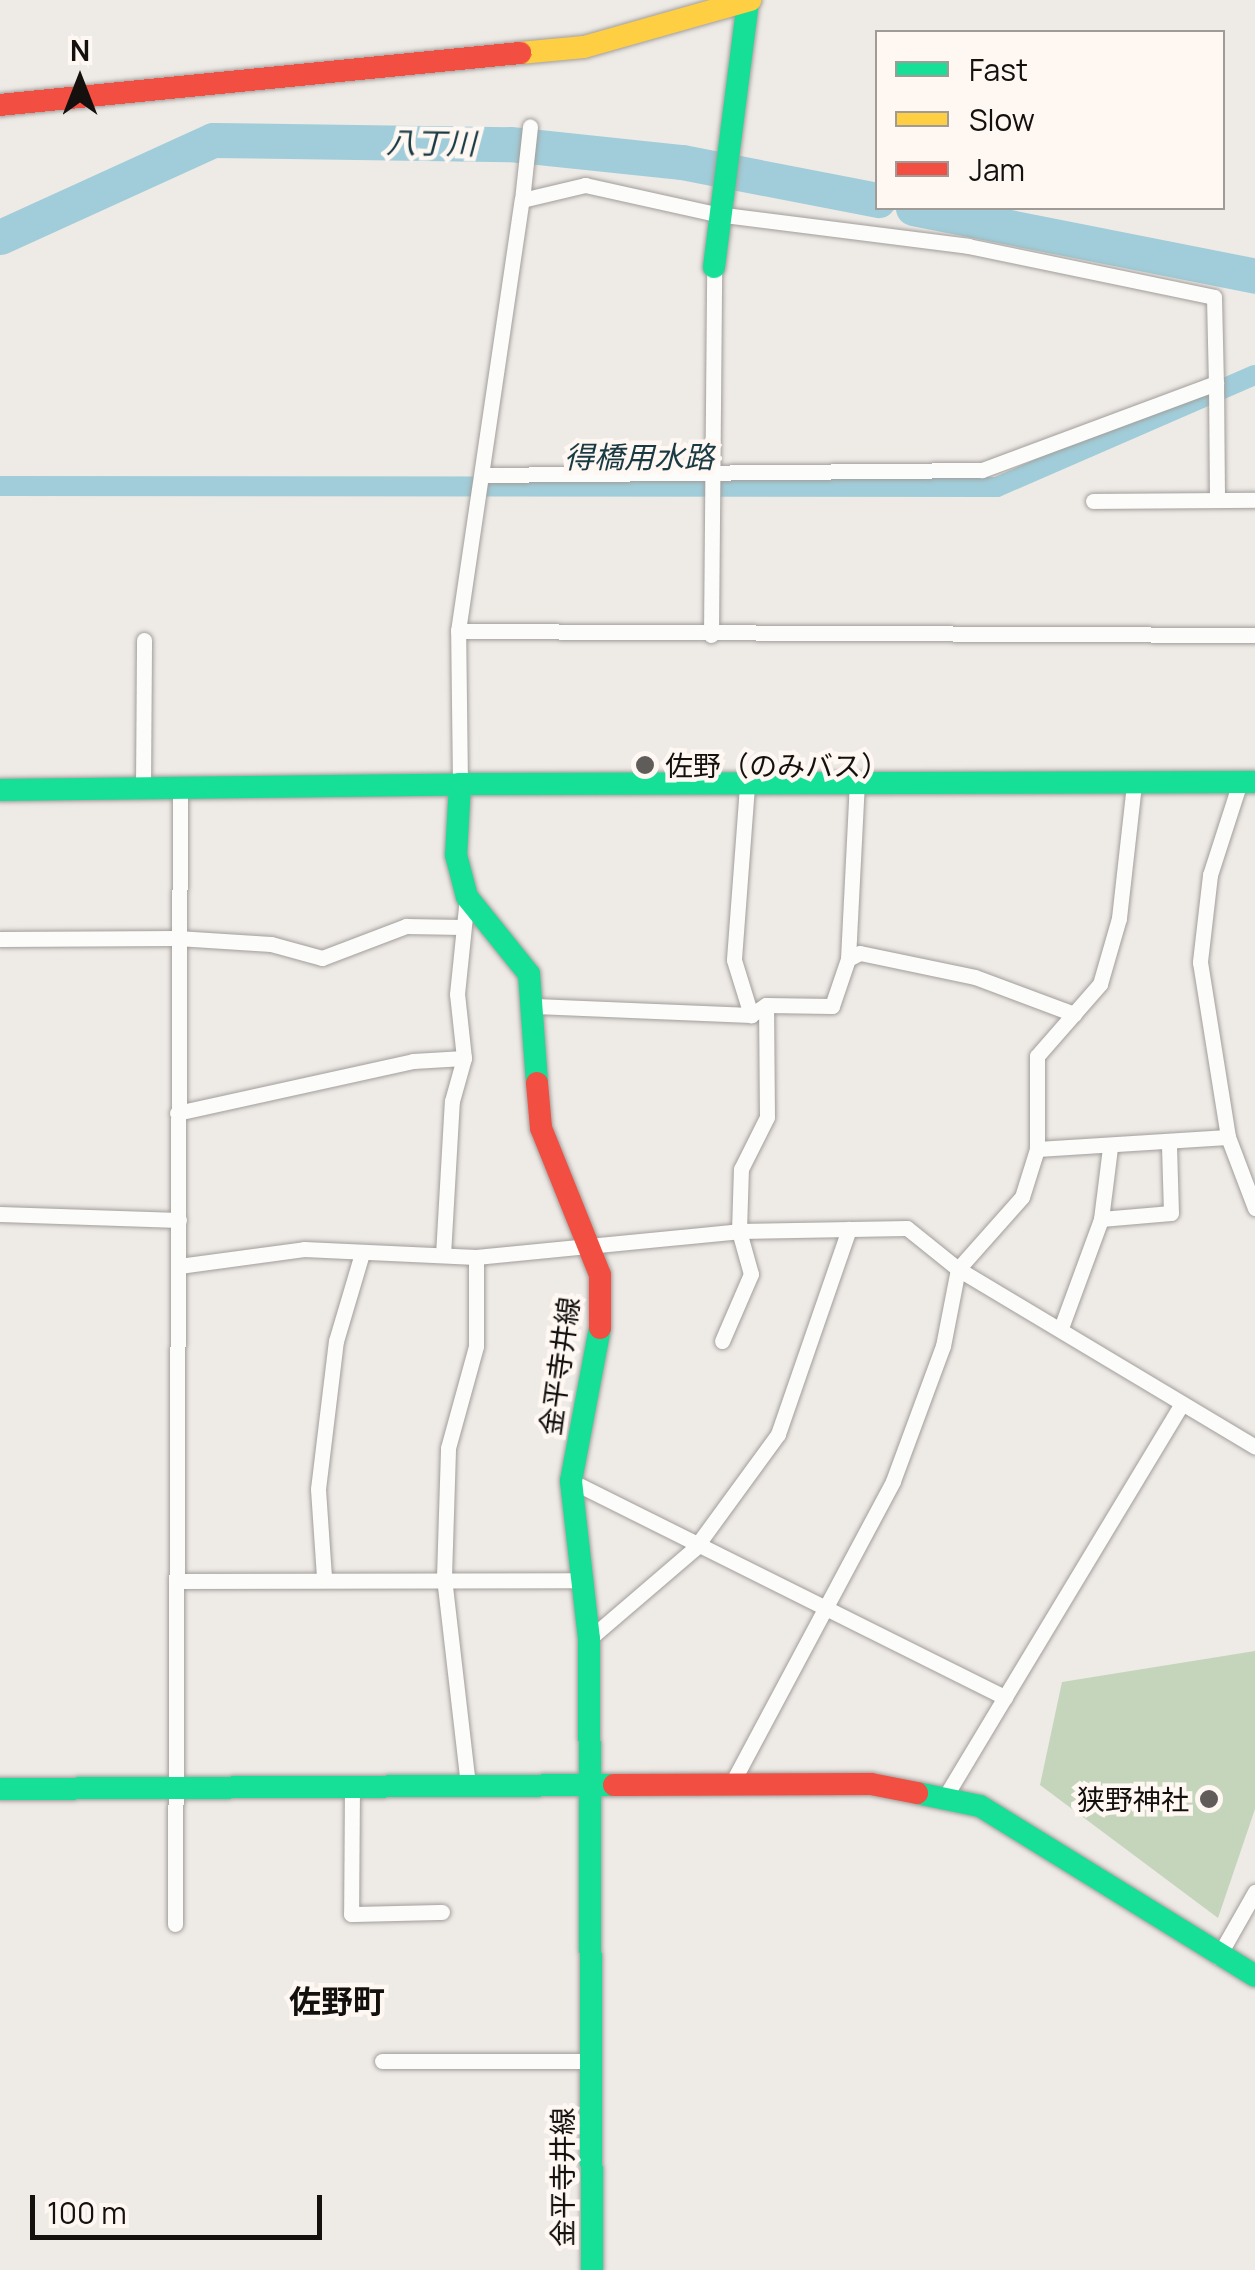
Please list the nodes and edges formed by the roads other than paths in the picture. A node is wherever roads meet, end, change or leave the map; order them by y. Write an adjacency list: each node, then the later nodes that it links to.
1 (749, 0): 2 (street); 5 (street)
2 (0, 105)
3 (530, 126): 4 (street)
4 (522, 200): 5 (street); 9 (street)
5 (716, 214): 6 (street); 7 (street)
6 (714, 267): 8 (street)
7 (1216, 383): 8 (street); 10 (street)
8 (714, 482): 9 (street); 14 (street)
9 (481, 484): 13 (street)
10 (1217, 500): 11 (street); 12 (street)
11 (1255, 500)
12 (1093, 502)
13 (458, 630): 14 (street); 18 (street)
14 (711, 635): 15 (street)
15 (1255, 635)
16 (144, 640): 23 (street)
17 (1250, 776): 20 (street); 36 (street)
18 (460, 784): 21 (street); 22 (street); 25 (street, 金平寺井線)
19 (857, 784): 20 (street); 21 (street); 29 (street)
20 (1134, 784): 32 (street)
21 (747, 786): 33 (street)
22 (180, 788): 23 (street); 27 (street)
23 (142, 789): 24 (street)
24 (0, 790)
25 (467, 897): 26 (street); 31 (street, 金平寺井線)
26 (462, 927): 27 (street); 34 (street)
27 (177, 938): 28 (street); 35 (street)
28 (0, 939)
29 (848, 959): 30 (street); 32 (street)
30 (766, 1005): 33 (street); 45 (street)
31 (535, 1006): 33 (street); 46 (street, 金平寺井線)
32 (1074, 1014): 39 (street)
33 (750, 1016)
34 (464, 1058): 35 (street); 48 (street)
35 (177, 1113): 43 (street)
36 (1228, 1137): 37 (street); 40 (street)
37 (1169, 1144): 38 (street); 42 (street)
38 (1110, 1148): 39 (street); 42 (street)
39 (1037, 1149): 51 (street)
40 (1255, 1208)
41 (0, 1214): 43 (street)
42 (1101, 1219): 52 (street)
43 (179, 1220): 50 (street)
44 (849, 1229): 45 (street); 51 (street); 57 (street)
45 (739, 1231): 46 (street); 53 (street)
46 (587, 1244): 49 (street); 56 (street, 金平寺井線)
47 (362, 1252): 48 (street); 50 (street); 59 (street)
48 (443, 1255): 49 (street)
49 (476, 1257): 58 (street)
50 (180, 1266): 61 (street)
51 (958, 1269): 52 (street); 62 (street)
52 (1061, 1328): 54 (street)
53 (722, 1341)
54 (1182, 1404): 55 (street); 64 (street)
55 (1255, 1447)
56 (571, 1482): 57 (street); 60 (street, 金平寺井線)
57 (695, 1548): 62 (street); 63 (street)
58 (444, 1576): 59 (street); 60 (street); 66 (street)
59 (324, 1577): 61 (street)
60 (578, 1580): 63 (street, 金平寺井線)
61 (179, 1581): 70 (street)
62 (820, 1606): 64 (street); 65 (street)
63 (589, 1639): 67 (street, 金平寺井線)
64 (1005, 1697): 71 (street)
65 (732, 1783): 67 (street); 71 (street)
66 (468, 1785): 67 (street); 68 (street)
67 (592, 1785): 77 (street, 金平寺井線)
68 (352, 1786): 70 (street); 73 (street)
69 (0, 1788): 70 (street)
70 (177, 1788): 74 (street)
71 (945, 1797): 75 (street)
72 (1255, 1892): 75 (street)
73 (442, 1912)
74 (175, 1924)
75 (1218, 1957): 76 (street)
76 (1255, 1976)
77 (591, 2061): 78 (street); 79 (street, 金平寺井線)
78 (382, 2062)
79 (592, 2270)

